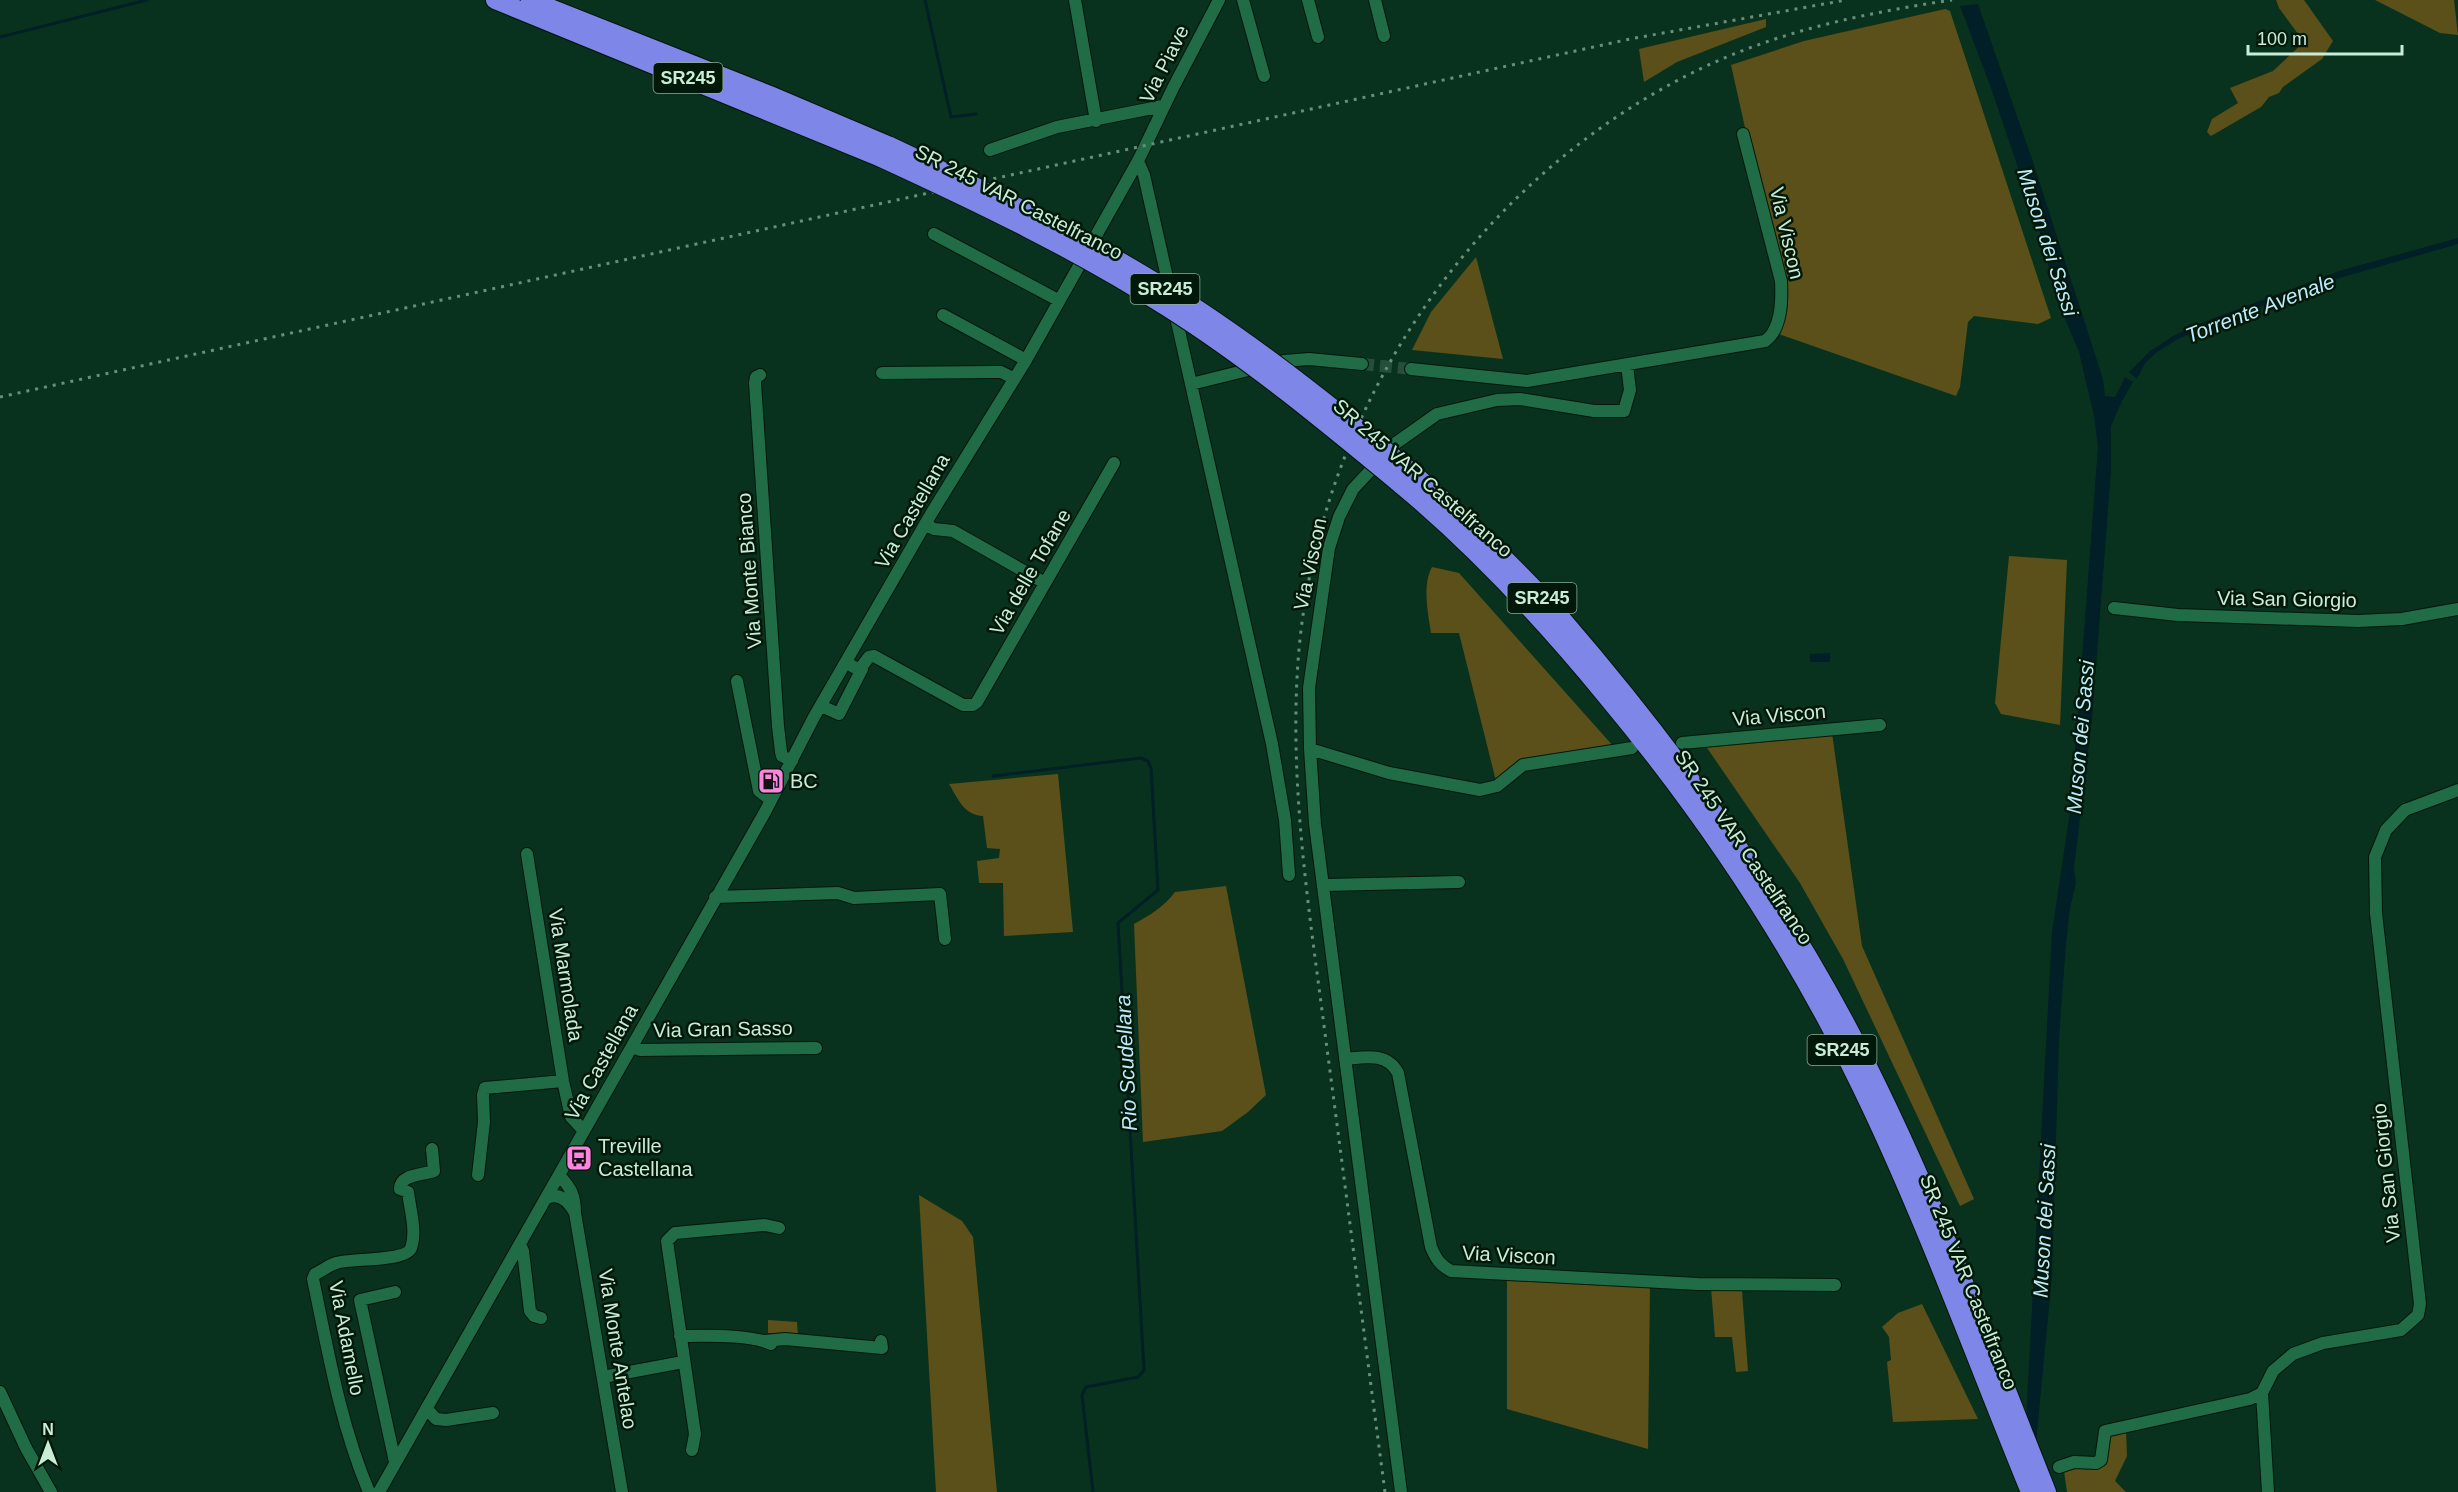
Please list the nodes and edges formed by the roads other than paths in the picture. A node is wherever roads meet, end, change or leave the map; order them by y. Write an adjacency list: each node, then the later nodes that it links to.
1 (495, 0): 16 (highway, SR 245 VAR Castelfranco / SR245)
2 (530, 0): 16 (highway, SR 245 VAR Castelfranco / SR245)
3 (1075, 0): 12 (street)
4 (1219, 0): 11 (street, Via Piave)
5 (1243, 0): 10 (street)
6 (1308, 0): 9 (street)
7 (1375, 0): 8 (street)
8 (1384, 36)
9 (1318, 37)
10 (1264, 76)
11 (1163, 106): 12 (street); 14 (street, Via Piave)
12 (1096, 121): 15 (street)
13 (1743, 134): 23 (street, Via Viscon)
14 (1145, 146): 17 (street, Via Castellana)
15 (990, 150)
16 (885, 152): 30 (highway, SR 245 VAR Castelfranco / SR245, bridge)
17 (1138, 161): 19 (street, Via Castellana); 28 (street)
18 (934, 234): 19 (street)
19 (1058, 300): 21 (street, Via Castellana)
20 (943, 315): 21 (street)
21 (1026, 360): 27 (street, Via Castellana)
22 (1362, 364): 28 (street)
23 (1627, 365): 24 (street, Via Viscon); 41 (street, Via Viscon)
24 (1411, 369)
25 (882, 373): 27 (street)
26 (760, 375): 43 (street, Via Monte Bianco)
27 (1013, 378): 31 (street, Via Castellana)
28 (1191, 384): 47 (street)
29 (1114, 463): 32 (street, Via delle Tofane)
30 (1407, 479): 85 (highway, SR 245 VAR Castelfranco / SR245); 86 (highway, SR 245 VAR Castelfranco / SR245)
31 (925, 524): 32 (street); 35 (street, Via Castellana)
32 (1045, 583): 36 (street, Via delle Tofane)
33 (2114, 608): 34 (street, Via San Giorgio)
34 (2458, 609)
35 (847, 663): 36 (street); 38 (street, Via Castellana)
36 (862, 669): 38 (street)
37 (737, 681): 45 (street)
38 (821, 706): 43 (street, Via Castellana)
39 (1880, 725): 40 (street, Via Viscon)
40 (1682, 743)
41 (1310, 748): 42 (street); 49 (street, Via Viscon)
42 (1632, 748)
43 (792, 761): 45 (street, Via Castellana)
44 (2458, 790): 72 (street, Via San Giorgio)
45 (771, 800): 50 (street, Via Castellana)
46 (527, 854): 55 (street, Via Marmolada)
47 (1289, 875)
48 (1459, 882): 49 (street)
49 (1324, 885): 54 (street, Via Viscon)
50 (715, 897): 51 (street); 52 (street, Via Castellana)
51 (945, 939)
52 (632, 1047): 53 (street, Via Gran Sasso); 56 (street, Via Castellana)
53 (816, 1048)
54 (1345, 1059): 64 (street, Via Viscon); 84 (street, Via Viscon)
55 (563, 1081): 56 (street, Via Marmolada); 58 (street)
56 (584, 1131): 59 (street, Via Castellana)
57 (432, 1149): 81 (street, Via Adamello)
58 (478, 1174)
59 (559, 1175): 60 (street, Via Castellana); 61 (street, Via Monte Antelao)
60 (547, 1198): 61 (street); 63 (street, Via Castellana)
61 (575, 1213): 70 (street, Via Monte Antelao)
62 (779, 1228): 67 (street)
63 (520, 1245): 66 (street); 73 (street, Via Castellana)
64 (1835, 1285)
65 (395, 1292): 77 (street)
66 (541, 1318)
67 (680, 1336): 68 (street); 69 (street)
68 (881, 1341)
69 (683, 1362): 70 (street); 76 (street)
70 (603, 1377): 83 (street, Via Monte Antelao)
71 (0, 1392): 75 (street)
72 (2262, 1393): 78 (street); 87 (street)
73 (427, 1409): 74 (street); 77 (street, Via Castellana)
74 (493, 1413)
75 (26, 1448): 79 (street); 80 (street)
76 (692, 1450)
77 (395, 1462): 82 (street, Via Castellana)
78 (2059, 1467)
79 (44, 1492)
80 (51, 1492)
81 (369, 1492)
82 (379, 1492)
83 (622, 1492)
84 (1401, 1492)
85 (2030, 1492)
86 (2047, 1492)
87 (2268, 1492)

